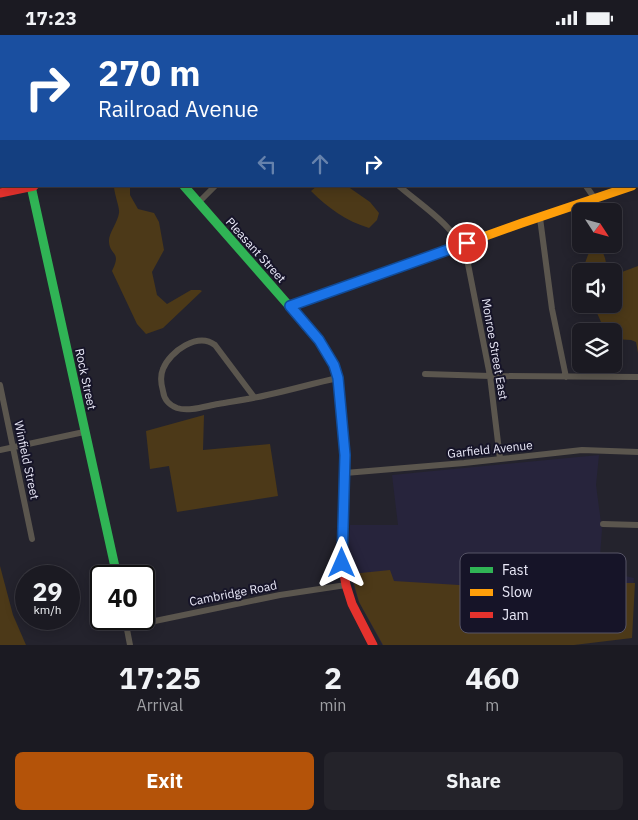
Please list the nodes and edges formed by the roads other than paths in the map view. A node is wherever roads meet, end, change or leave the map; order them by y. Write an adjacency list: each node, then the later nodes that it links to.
1 (27, 187): 8 (street)
2 (32, 187): 21 (street, Rock Street)
3 (185, 187): 10 (street, Pleasant Street)
4 (214, 187): 10 (street)
5 (400, 187): 12 (street)
6 (587, 187): 9 (street)
7 (629, 187): 9 (street)
8 (0, 193)
9 (596, 199): 11 (street)
10 (198, 203): 13 (street, Pleasant Street)
11 (540, 218): 12 (street); 16 (street)
12 (462, 245): 13 (street); 15 (street, Monroe Street East)
13 (290, 306): 18 (street, Pleasant Street)
14 (425, 374): 15 (street)
15 (490, 376): 16 (street); 25 (street, Monroe Street East)
16 (566, 377): 17 (street)
17 (638, 377)
18 (338, 378): 20 (street); 26 (street, Pleasant Street)
19 (0, 385): 22 (street, Winfield Street)
20 (254, 397): 20 (street)
21 (84, 432): 22 (street); 30 (street, Rock Street)
22 (12, 447): 23 (street); 29 (street, Winfield Street)
23 (0, 450)
24 (638, 452): 25 (street, Garfield Avenue)
25 (500, 459): 26 (street, Garfield Avenue)
26 (344, 473): 31 (street, Pleasant Street)
27 (603, 524): 28 (street)
28 (638, 525)
29 (32, 539)
30 (114, 565)
31 (346, 585): 32 (street, Cambridge Road); 35 (street, Pleasant Street)
32 (155, 621)
33 (127, 630): 34 (street)
34 (130, 645)
35 (373, 645)

